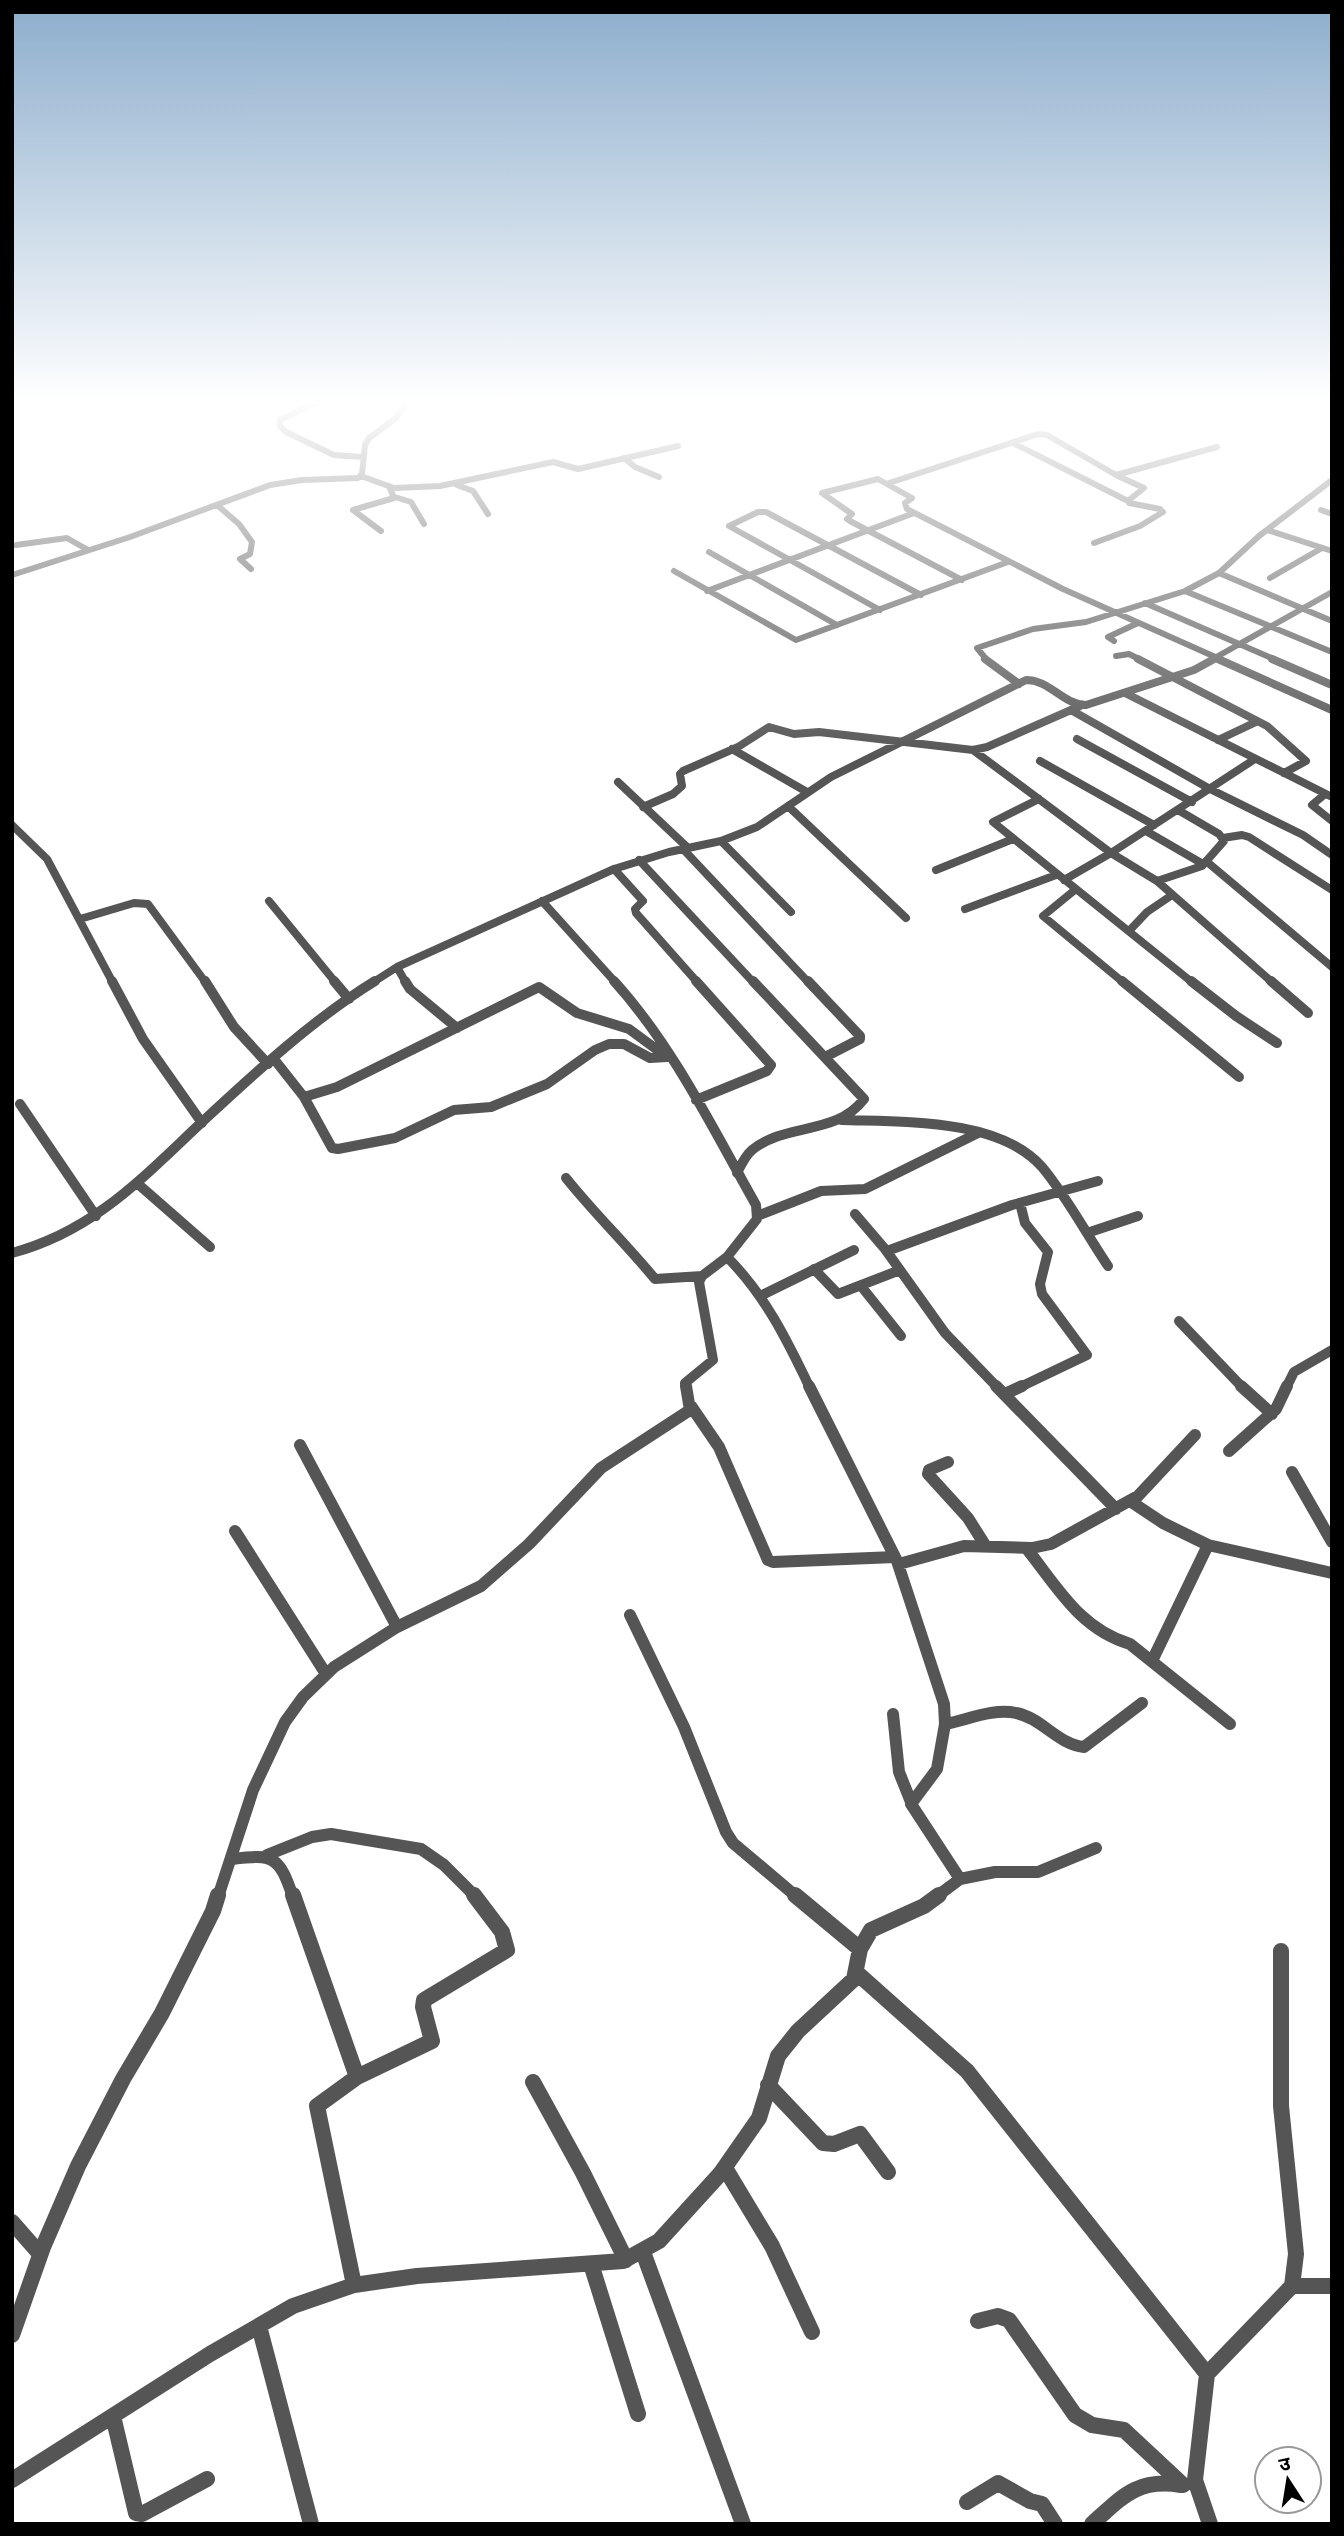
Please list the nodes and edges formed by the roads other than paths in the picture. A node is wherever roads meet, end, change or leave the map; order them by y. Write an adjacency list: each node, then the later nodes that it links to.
1 (170, 521): 18 (street)
2 (236, 521): 23 (street)
3 (368, 521): 13 (street)
4 (739, 521): 21 (street)
5 (783, 521): 16 (street)
6 (851, 521): 11 (street)
7 (891, 521): 11 (street)
8 (930, 521): 22 (street)
9 (1148, 521): 14 (street)
10 (1279, 521): 12 (street)
11 (868, 530): 16 (street); 29 (street)
12 (1268, 530): 17 (street); 25 (street)
13 (381, 531)
14 (1094, 543)
15 (16, 545): 18 (street)
16 (830, 545): 21 (street); 33 (street)
17 (1322, 548): 20 (street); 28 (street)
18 (88, 550): 26 (street)
19 (709, 551): 27 (street)
20 (1332, 551)
21 (790, 559): 27 (street); 36 (street)
22 (1008, 562): 29 (street); 37 (street)
23 (251, 569)
24 (674, 571): 30 (street)
25 (1219, 573): 31 (street); 35 (street)
26 (12, 575)
27 (748, 575): 30 (street); 40 (street)
28 (1270, 578)
29 (962, 580): 33 (street)
30 (706, 590): 40 (street)
31 (1185, 591): 34 (street); 41 (street)
32 (1332, 592): 35 (street)
33 (921, 595): 36 (street)
34 (1145, 603): 37 (street); 43 (street)
35 (1303, 609): 38 (street); 41 (street)
36 (880, 610): 40 (street)
37 (1113, 612): 39 (street); 48 (street)
38 (1332, 621)
39 (1138, 623): 42 (street); 46 (street)
40 (837, 625)
41 (1272, 627): 43 (street); 44 (street)
42 (1114, 642)
43 (1239, 645): 46 (street); 49 (street)
44 (1332, 652)
45 (1116, 656): 47 (street)
46 (1217, 658): 47 (street); 53 (street)
47 (1172, 678): 50 (street); 54 (street)
48 (1019, 684): 51 (street); 57 (street)
49 (1332, 685)
50 (1125, 693): 51 (street); 56 (street)
51 (1080, 706): 52 (street)
52 (1071, 710): 59 (street); 64 (street)
53 (1332, 710)
54 (1256, 722): 56 (street); 62 (street)
55 (1077, 739): 68 (street)
56 (1218, 740): 60 (street)
57 (898, 743): 58 (street); 59 (street); 65 (street)
58 (732, 749): 65 (street); 70 (street)
59 (972, 750): 67 (street)
60 (1255, 759): 62 (street); 64 (street)
61 (1040, 761): 74 (street)
62 (1284, 774): 66 (street)
63 (618, 782): 70 (street)
64 (1210, 789): 68 (street); 80 (street)
65 (807, 792): 69 (street)
66 (1329, 795): 72 (street)
67 (1038, 799): 76 (street); 79 (street)
68 (1192, 802): 71 (street)
69 (788, 806): 77 (street); 94 (street)
70 (643, 807): 78 (street)
71 (1178, 810): 74 (street); 75 (street)
72 (1332, 821)
73 (12, 825): 95 (street)
74 (1150, 828): 79 (street); 82 (street)
75 (1223, 838): 82 (street); 88 (street)
76 (1013, 839): 84 (street); 85 (street)
77 (721, 841): 78 (street); 93 (street)
78 (686, 849): 81 (street); 103 (street)
79 (1111, 853): 85 (street); 86 (street)
80 (1332, 855)
81 (639, 860): 83 (street); 103 (street)
82 (1204, 862): 86 (street); 98 (street)
83 (614, 869): 91 (street); 108 (street)
84 (936, 870)
85 (1060, 877): 87 (street); 92 (street)
86 (1157, 881): 89 (street)
87 (1076, 889): 96 (street); 106 (street)
88 (1332, 890)
89 (1172, 895): 96 (street); 100 (street)
90 (269, 901): 99 (street)
91 (542, 901): 97 (street); 104 (street)
92 (965, 909)
93 (791, 912)
94 (906, 918)
95 (80, 919): 105 (street); 111 (street)
96 (1129, 931): 102 (street)
97 (397, 967): 99 (street); 101 (street)
98 (1332, 967)
99 (349, 999): 105 (street)
100 (1308, 1013)
101 (457, 1028): 104 (street); 107 (street)
102 (1277, 1042)
103 (825, 1057): 110 (street)
104 (671, 1060): 107 (street); 108 (street)
105 (271, 1062): 107 (street); 111 (street)
106 (1239, 1077)
107 (304, 1097)
108 (696, 1100): 113 (street)
109 (20, 1104): 120 (street)
110 (842, 1120): 112 (street); 113 (street)
111 (201, 1123): 116 (street)
112 (978, 1132): 117 (street); 121 (street)
113 (737, 1173): 121 (street)
114 (566, 1178): 132 (street)
115 (1098, 1181): 117 (street)
116 (138, 1184): 120 (street); 124 (street)
117 (1060, 1191): 118 (street); 123 (street)
118 (1020, 1203): 126 (street); 138 (street)
119 (855, 1214): 126 (street)
120 (96, 1216): 127 (street)
121 (757, 1216): 128 (street)
122 (1139, 1216): 123 (street)
123 (1087, 1233): 129 (street)
124 (210, 1247)
125 (854, 1250): 130 (street)
126 (887, 1251): 131 (street)
127 (12, 1253)
128 (727, 1257): 132 (street); 134 (street)
129 (1108, 1266)
130 (814, 1269): 133 (street); 134 (street)
131 (901, 1270): 133 (street); 138 (street)
132 (702, 1276): 139 (street)
133 (861, 1286): 136 (street)
134 (760, 1296): 153 (street)
135 (1179, 1321): 140 (street)
136 (901, 1336)
137 (1332, 1350): 140 (street)
138 (1005, 1394): 147 (street)
139 (691, 1406): 153 (street); 156 (street)
140 (1272, 1413): 143 (street)
141 (1195, 1434): 146 (street)
142 (300, 1445): 156 (street)
143 (1229, 1451)
144 (948, 1462): 150 (street)
145 (1292, 1472): 149 (street)
146 (1130, 1501): 147 (street); 151 (street)
147 (1116, 1509): 152 (street)
148 (235, 1531): 158 (street)
149 (1331, 1541)
150 (985, 1545): 152 (street); 153 (street)
151 (1208, 1545): 154 (street); 157 (street)
152 (1027, 1549): 157 (street)
153 (897, 1560): 161 (street)
154 (1332, 1573)
155 (631, 1615): 168 (street)
156 (397, 1627): 158 (street)
157 (1152, 1661): 162 (street)
158 (326, 1674): 166 (street)
159 (1142, 1703): 161 (street)
160 (893, 1714): 163 (street)
161 (945, 1724): 163 (street)
162 (1230, 1724)
163 (911, 1802): 167 (street)
164 (1096, 1848): 167 (street)
165 (267, 1856): 166 (street); 171 (street); 171 (street)
166 (232, 1859): 178 (street)
167 (960, 1879): 168 (street)
168 (860, 1949): 170 (street)
169 (1281, 1951): 182 (street)
170 (857, 1973): 173 (street); 189 (street)
171 (357, 2077): 181 (street)
172 (533, 2082): 179 (street)
173 (768, 2085): 174 (street); 175 (street)
174 (724, 2168): 177 (street); 187 (street)
175 (888, 2172)
176 (12, 2222): 178 (street)
177 (643, 2252): 179 (street); 197 (street)
178 (40, 2254): 184 (street)
179 (625, 2260): 180 (street)
180 (591, 2264): 181 (street); 190 (street)
181 (354, 2286): 186 (street)
182 (1292, 2286): 183 (street); 189 (street)
183 (1332, 2286)
184 (17, 2306): 188 (street)
185 (978, 2321): 194 (street)
186 (258, 2326): 191 (street); 196 (street)
187 (812, 2332)
188 (12, 2335)
189 (1207, 2374): 194 (street)
190 (638, 2414)
191 (113, 2416): 192 (street); 193 (street)
192 (207, 2479)
193 (12, 2480)
194 (1190, 2487): 199 (street); 200 (street)
195 (967, 2502): 198 (street)
196 (311, 2524)
197 (743, 2524)
198 (1055, 2524)
199 (1092, 2524)
200 (1210, 2524)

